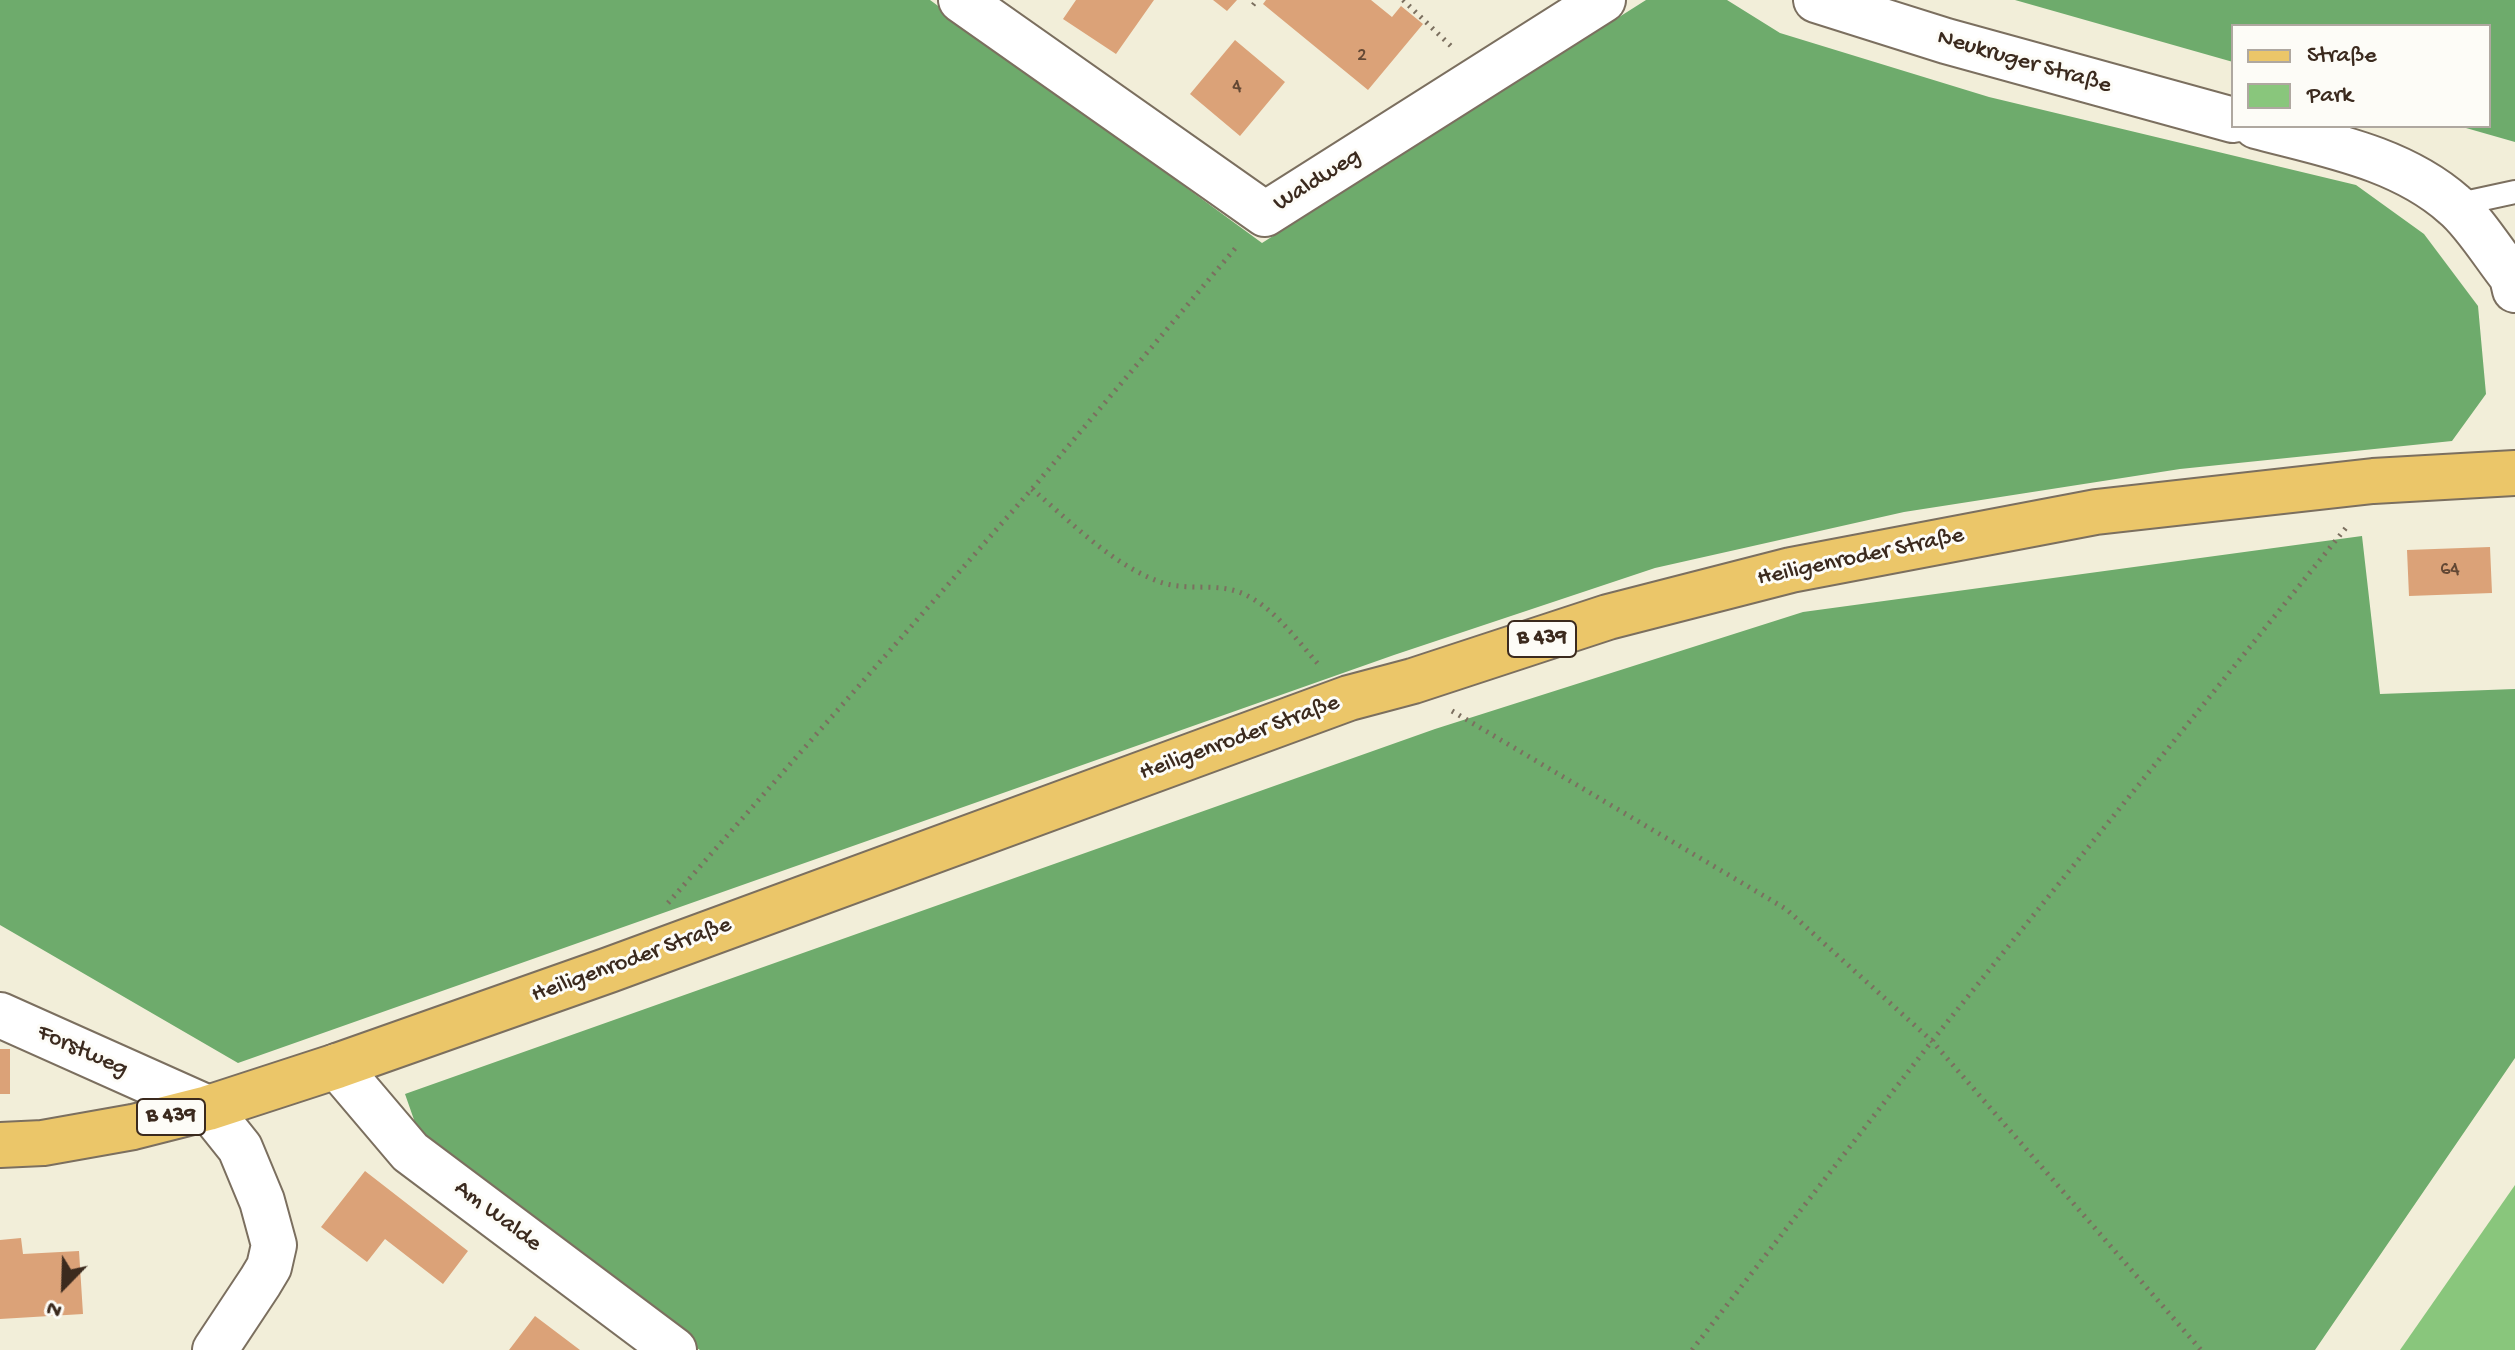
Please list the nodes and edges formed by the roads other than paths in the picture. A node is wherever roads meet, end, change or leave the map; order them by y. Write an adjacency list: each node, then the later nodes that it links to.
1 (961, 0): 2 (street, Waldweg)
2 (1603, 0)
3 (1816, 0): 4 (street, Neukruger Straße)
4 (2231, 119)
5 (2264, 128): 7 (street)
6 (2515, 192): 7 (lane)
7 (2455, 205): 8 (street)
8 (2515, 290)
9 (2515, 473): 11 (main road, Heiligenroder Straße / B 439)
10 (0, 1015): 12 (street, Forstweg)
11 (337, 1066): 12 (main road, Heiligenroder Straße / B 439); 15 (street, Am Walde)
12 (208, 1108): 13 (main road, Heiligenroder Straße / B 439); 14 (street)
13 (0, 1145)
14 (215, 1350)
15 (674, 1350)

